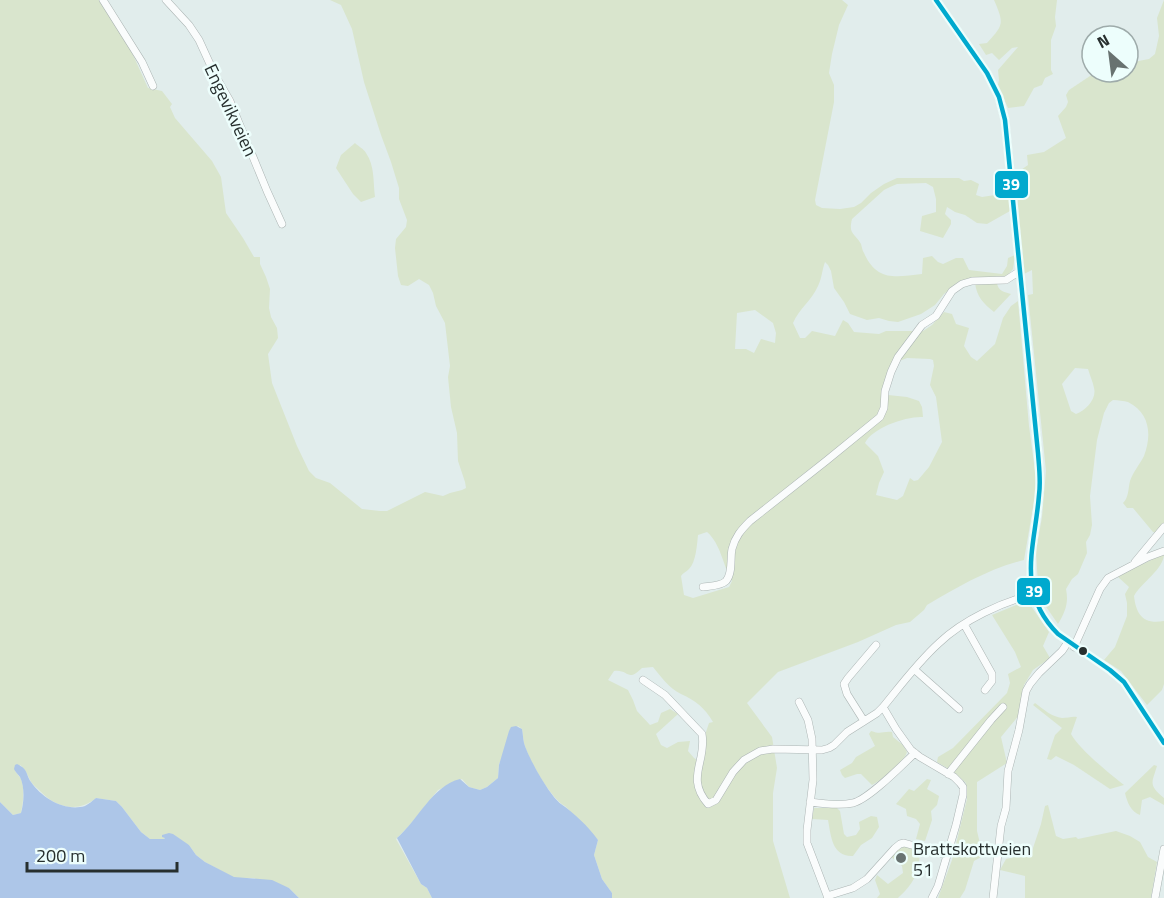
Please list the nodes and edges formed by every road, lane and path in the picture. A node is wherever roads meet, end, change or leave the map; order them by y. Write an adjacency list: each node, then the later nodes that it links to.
1 (103, 0): 4 (street)
2 (936, 0): 6 (street)
3 (169, 1): 5 (street, Engevikveien)
4 (153, 86)
5 (282, 224)
6 (1020, 272): 10 (street); 11 (street)
7 (1164, 527): 9 (street)
8 (1164, 551): 9 (street)
9 (1144, 555): 13 (street)
10 (703, 587)
11 (1034, 594): 12 (street); 13 (street)
12 (964, 624): 15 (street); 17 (street)
13 (1071, 644): 23 (street); 32 (street)
14 (876, 645): 22 (street)
15 (915, 670): 19 (street); 21 (street)
16 (643, 680): 24 (street)
17 (985, 690)
18 (799, 702): 24 (street)
19 (884, 707): 22 (street); 25 (street)
20 (1003, 707): 26 (street)
21 (959, 709)
22 (864, 721): 24 (street)
23 (1164, 742)
24 (813, 750): 27 (street)
25 (915, 753): 26 (street); 27 (street)
26 (948, 774): 29 (street)
27 (810, 802): 30 (street)
28 (1164, 849): 33 (street)
29 (947, 855): 30 (street); 31 (street)
30 (827, 897)
31 (932, 898)
32 (993, 898)
33 (1155, 898)

